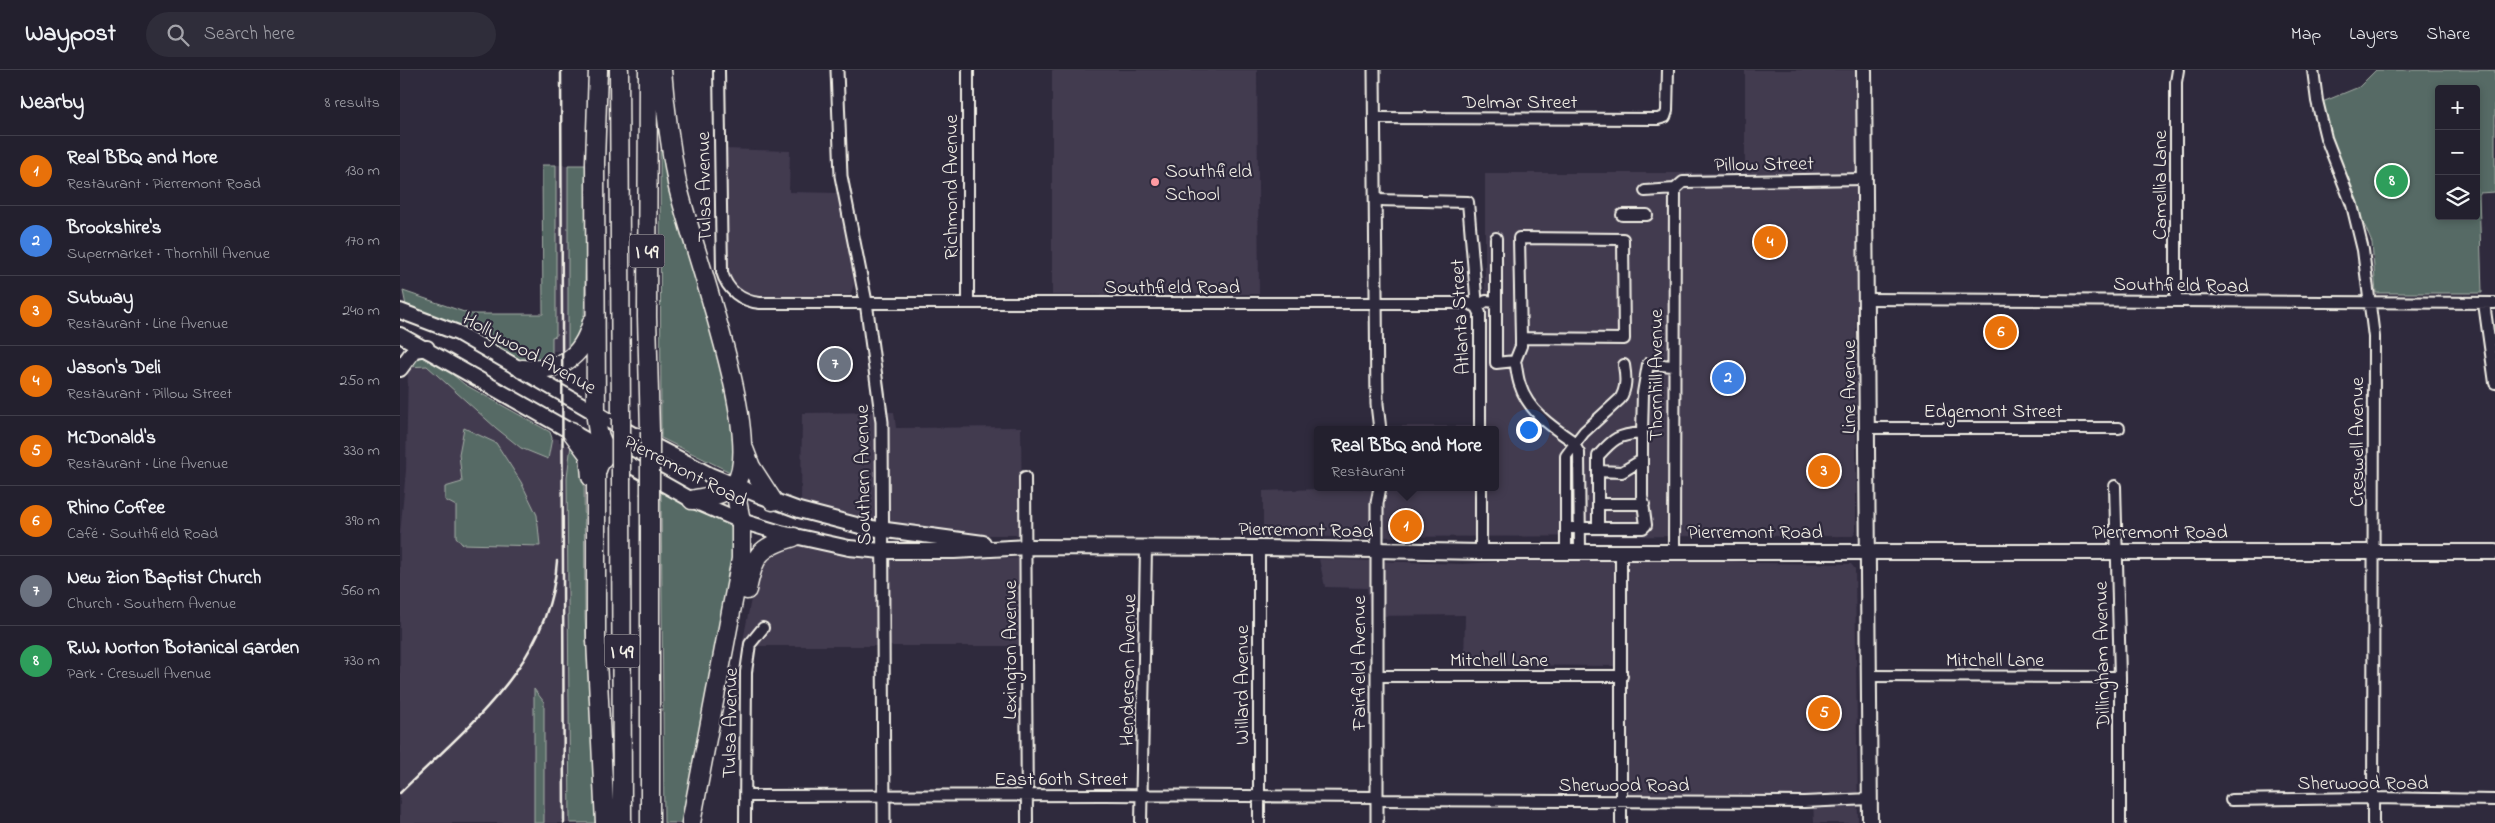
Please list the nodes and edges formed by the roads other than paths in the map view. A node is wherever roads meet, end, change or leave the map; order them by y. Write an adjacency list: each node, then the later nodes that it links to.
1 (598, 70): 33 (highway)
2 (619, 70): 107 (highway, I 49, bridge)
3 (648, 70): 52 (highway, I 49)
4 (662, 70): 54 (highway)
5 (719, 70): 21 (street, Tulsa Avenue)
6 (837, 70): 24 (street, Southern Avenue)
7 (968, 70): 27 (street, Richmond Avenue)
8 (1374, 70): 13 (street)
9 (1668, 70): 13 (street, Delmar Street)
10 (1864, 70): 14 (main road, Line Avenue)
11 (2178, 70): 23 (street, Camellia Lane)
12 (2313, 70): 26 (street, Creswell Avenue)
13 (1374, 118): 17 (street)
14 (1865, 179): 16 (street, Pillow Street); 22 (main road, Line Avenue)
15 (1645, 191): 16 (street, Pillow Street)
16 (1674, 194): 39 (street, Thornhill Avenue)
17 (1375, 200): 28 (street); 31 (street, Atlanta Street)
18 (1647, 215): 19 (street)
19 (1622, 216)
20 (1496, 238): 25 (street)
21 (740, 297): 24 (street, Southfield Road)
22 (1867, 299): 23 (street, Southfield Road); 48 (main road, Line Avenue)
23 (2176, 301): 26 (street, Southfield Road)
24 (866, 302): 27 (street, Southfield Road); 74 (street, Southern Avenue)
25 (1496, 302): 31 (street); 37 (street)
26 (2368, 302): 29 (street, Southfield Road); 85 (street, Creswell Avenue)
27 (968, 303): 28 (street, Southfield Road)
28 (1376, 303): 31 (street, Southfield Road); 43 (street)
29 (2484, 303): 30 (street, Southfield Road); 42 (street)
30 (2495, 303)
31 (1477, 307): 47 (street, Atlanta Street)
32 (400, 312): 41 (main road, Hollywood Avenue)
33 (595, 312): 41 (highway); 44 (highway)
34 (400, 335): 36 (main road)
35 (1521, 338): 35 (street); 37 (street)
36 (427, 348): 40 (main road); 50 (main road)
37 (1515, 361): 53 (street)
38 (1624, 365): 53 (street)
39 (1673, 366): 51 (street); 83 (street, Thornhill Avenue)
40 (400, 369)
41 (522, 369): 44 (main road, Hollywood Avenue)
42 (2495, 383)
43 (1377, 404): 45 (street); 46 (street)
44 (596, 412): 52 (main road, Hollywood Avenue); 55 (highway)
45 (1374, 426)
46 (1380, 426)
47 (1480, 426)
48 (1868, 428): 49 (street, Edgemont Street); 84 (main road, Line Avenue)
49 (2119, 428)
50 (571, 431): 55 (main road); 59 (highway)
51 (1642, 433): 56 (street); 57 (street)
52 (644, 434): 55 (highway); 60 (main road, Pierremont Road); 108 (highway, I 49, bridge)
53 (1574, 443): 71 (street); 73 (street)
54 (742, 446): 60 (highway); 66 (highway)
55 (606, 452): 59 (highway); 65 (main road, Pierremont Road)
56 (1642, 460): 57 (street); 69 (street)
57 (1598, 471): 68 (street)
58 (1025, 477): 76 (street, Lexington Avenue)
59 (596, 484): 106 (highway)
60 (734, 486): 65 (highway); 66 (main road, Pierremont Road); 70 (highway)
61 (2115, 486): 87 (street, Dillingham Avenue)
62 (1375, 491): 67 (street, Fairfield Avenue)
63 (1379, 491): 67 (street, Fairfield Avenue)
64 (1480, 491): 86 (street)
65 (692, 500): 70 (main road, Pierremont Road)
66 (773, 501): 74 (main road, Pierremont Road)
67 (1377, 503): 79 (street, Fairfield Avenue)
68 (1598, 504): 69 (street); 72 (street)
69 (1644, 504): 72 (street)
70 (742, 521): 75 (main road, Pierremont Road); 94 (highway)
71 (1566, 528): 73 (street); 81 (street)
72 (1598, 528): 73 (street)
73 (1580, 529): 81 (street)
74 (882, 530): 76 (main road, Pierremont Road); 80 (street, Southern Avenue)
75 (794, 537): 80 (main road, Pierremont Road); 94 (highway)
76 (1021, 547): 77 (main road, Pierremont Road); 80 (main road, Pierremont Road); 98 (street, Lexington Avenue)
77 (1146, 548): 78 (main road, Pierremont Road); 95 (street, Henderson Avenue)
78 (1258, 548): 79 (main road, Pierremont Road); 99 (street, Willard Avenue)
79 (1376, 550): 86 (main road, Pierremont Road); 90 (street, Fairfield Avenue)
80 (882, 551): 97 (street, Southern Avenue)
81 (1573, 551): 82 (main road, Pierremont Road); 86 (main road, Pierremont Road)
82 (1621, 551): 83 (main road, Pierremont Road); 91 (street)
83 (1674, 551): 84 (main road, Pierremont Road)
84 (1869, 551): 87 (main road, Pierremont Road); 92 (main road, Line Avenue)
85 (2373, 551): 87 (main road, Pierremont Road); 88 (main road, Pierremont Road); 101 (street, Creswell Avenue)
86 (1481, 552)
87 (2116, 552): 93 (street, Dillingham Avenue)
88 (2495, 552)
89 (762, 628): 96 (street, Tulsa Avenue)
90 (1377, 676): 91 (street, Mitchell Lane); 100 (street, Fairfield Avenue)
91 (1622, 676): 105 (street)
92 (1869, 676): 93 (street, Mitchell Lane); 102 (main road, Line Avenue)
93 (2120, 677): 118 (street, Dillingham Avenue)
94 (712, 713): 109 (highway)
95 (1142, 795): 98 (street, East 60th Street); 99 (street, East 60th Street); 113 (street, Henderson Avenue)
96 (745, 796): 97 (street, East 60th Street); 110 (street, Tulsa Avenue)
97 (884, 796): 98 (street, East 60th Street); 111 (street, Southern Avenue)
98 (1027, 796): 112 (street, Lexington Avenue)
99 (1259, 796): 100 (street, East 60th Street); 114 (street, Willard Avenue)
100 (1377, 798): 105 (street, Sherwood Road); 115 (street, Fairfield Avenue)
101 (2373, 798): 103 (street, Sherwood Road); 104 (street, Sherwood Road); 119 (street, Creswell Avenue)
102 (1870, 799): 105 (street, Sherwood Road); 117 (main road, Line Avenue)
103 (2231, 800)
104 (2495, 800)
105 (1622, 801): 116 (street)
106 (605, 823)
107 (622, 823)
108 (650, 823)
109 (691, 823)
110 (745, 823)
111 (884, 823)
112 (1027, 823)
113 (1141, 823)
114 (1259, 823)
115 (1377, 823)
116 (1621, 823)
117 (1870, 823)
118 (2120, 823)
119 (2373, 823)

